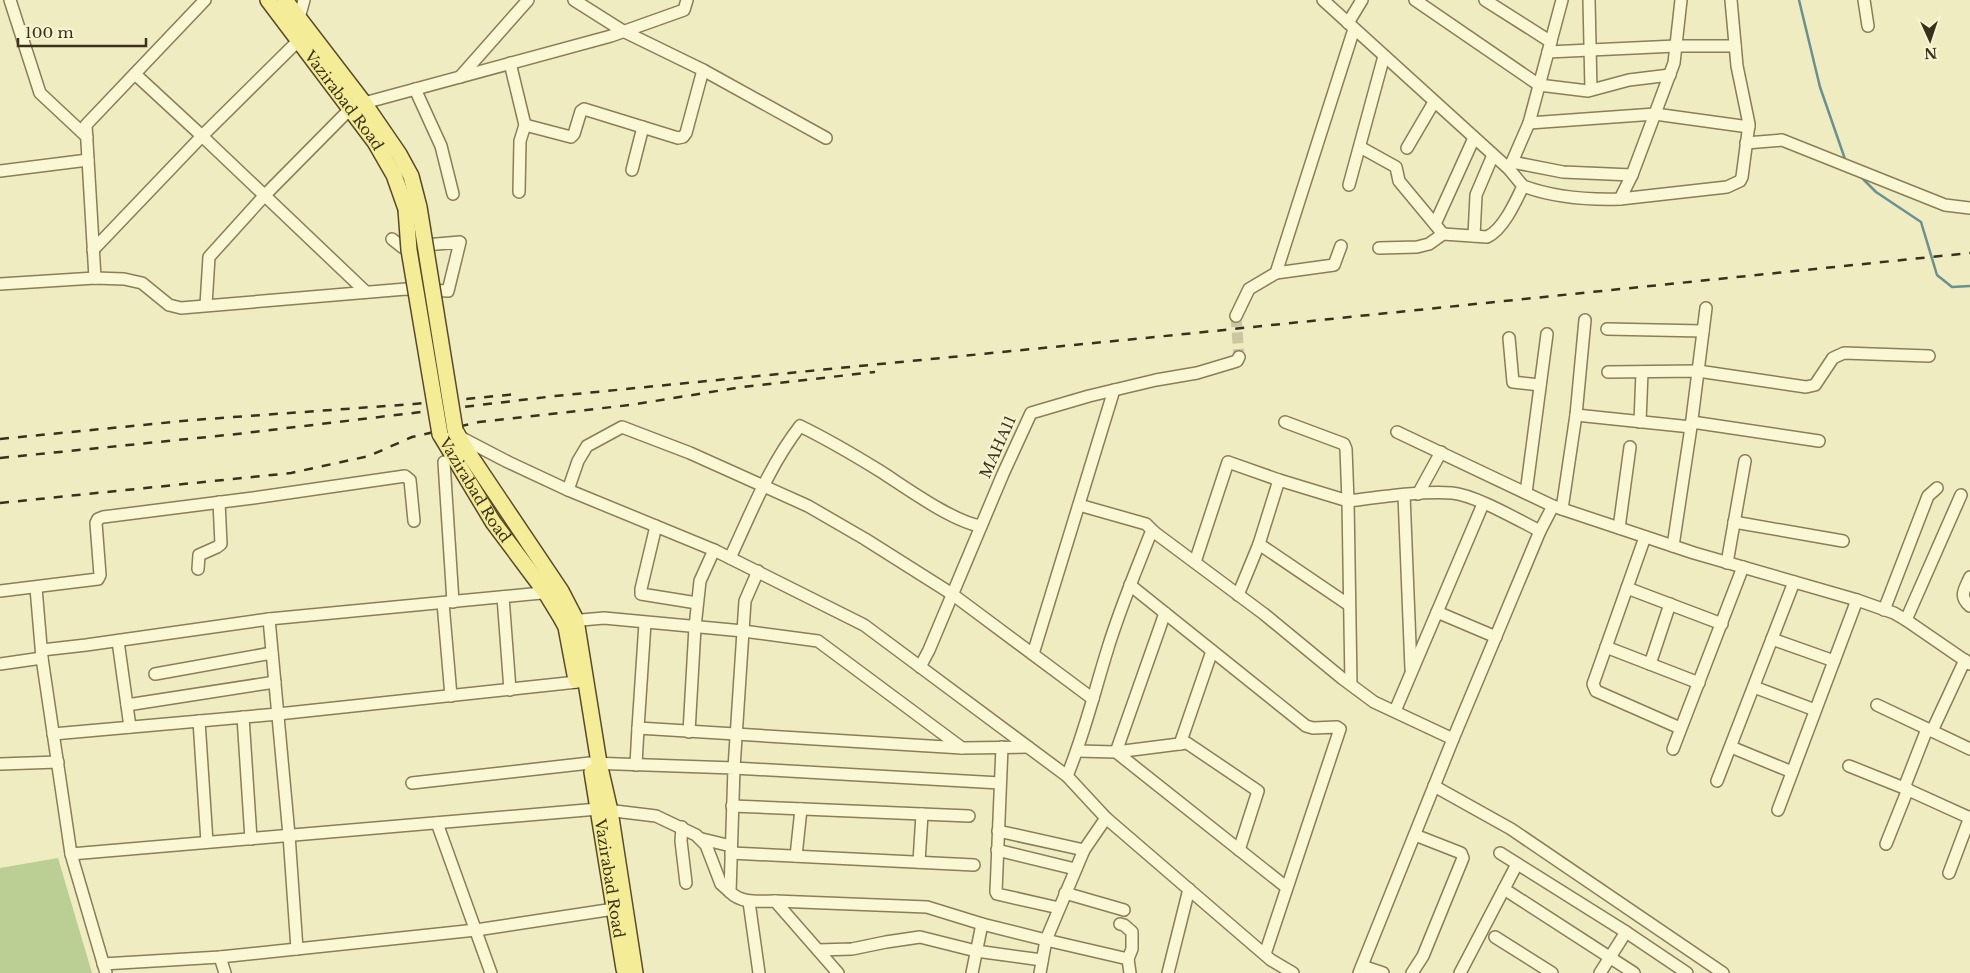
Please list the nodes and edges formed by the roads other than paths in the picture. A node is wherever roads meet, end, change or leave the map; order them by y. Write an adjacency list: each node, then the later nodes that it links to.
1 (10, 0): 45 (street)
2 (205, 0): 31 (street)
3 (268, 0): 22 (main road, Vazirabad Road)
4 (285, 0): 18 (main road, Vazirabad Road)
5 (304, 0): 18 (street)
6 (528, 0): 33 (street)
7 (574, 0): 21 (street)
8 (687, 0): 21 (street)
9 (1323, 0): 19 (street)
10 (1362, 0): 19 (street)
11 (1416, 0): 34 (street)
12 (1485, 0): 25 (street)
13 (1562, 0): 25 (street)
14 (1589, 0): 26 (street)
15 (1681, 0): 23 (street)
16 (1731, 0): 24 (street)
17 (1864, 0): 20 (street)
18 (299, 18): 29 (main road, Vazirabad Road)
19 (1351, 26): 27 (street); 72 (street)
20 (1868, 26)
21 (623, 31): 28 (street); 30 (street)
22 (298, 41): 29 (main road, Vazirabad Road); 44 (street)
23 (1676, 46): 24 (street); 26 (street); 32 (street)
24 (1735, 46): 43 (street)
25 (1550, 47): 26 (street); 34 (street)
26 (1590, 50): 36 (street)
27 (1384, 56): 37 (street); 49 (street)
28 (510, 63): 33 (street); 41 (street)
29 (328, 68): 38 (main road, Vazirabad Road)
30 (703, 70): 42 (street); 46 (street)
31 (135, 74): 44 (street); 45 (street)
32 (1670, 75): 36 (street); 39 (street)
33 (460, 77): 35 (street)
34 (1539, 85): 36 (street); 40 (street)
35 (415, 89): 38 (street); 60 (street)
36 (1591, 90)
37 (1434, 102): 47 (street); 50 (street)
38 (357, 106): 61 (street); 63 (main road, Vazirabad Road)
39 (1655, 114): 40 (street); 43 (street); 56 (street)
40 (1529, 123): 53 (street)
41 (525, 125): 42 (street); 59 (street)
42 (643, 127): 54 (street)
43 (1749, 127): 48 (street)
44 (202, 136): 61 (street); 71 (street)
45 (87, 137): 52 (street)
46 (826, 138)
47 (1474, 138): 51 (street); 65 (street)
48 (1746, 143): 62 (street); 64 (street)
49 (1360, 147): 57 (street); 65 (street)
50 (1407, 148)
51 (1493, 155): 53 (street); 67 (street)
52 (88, 160): 55 (street); 71 (street)
53 (1511, 166): 56 (street); 58 (street)
54 (632, 170)
55 (0, 171)
56 (1632, 175): 62 (street)
57 (1349, 185)
58 (1523, 186): 62 (street); 67 (street)
59 (519, 192)
60 (453, 194)
61 (265, 195): 75 (street); 76 (street)
62 (1620, 200)
63 (412, 208): 96 (main road, Vazirabad Road, bridge); 139 (main road, Vazirabad Road, bridge)
64 (1970, 208)
65 (1435, 224): 66 (street)
66 (1443, 234): 67 (street); 70 (street)
67 (1474, 236)
68 (392, 239): 75 (street)
69 (1341, 246): 72 (street)
70 (1379, 248)
71 (93, 250): 73 (street)
72 (1276, 272): 78 (street)
73 (95, 278): 74 (street); 76 (street)
74 (0, 284)
75 (366, 292): 76 (street)
76 (206, 305)
77 (1706, 308): 81 (street)
78 (1236, 316)
79 (1585, 320): 91 (street)
80 (1607, 329): 81 (street)
81 (1703, 331): 86 (street)
82 (1547, 334): 89 (street)
83 (1509, 338): 89 (street)
84 (1929, 356): 86 (street)
85 (1239, 357): 90 (street, MAHA11)
86 (1698, 371): 88 (street); 94 (street)
87 (1608, 372): 88 (street)
88 (1642, 372): 93 (street)
89 (1540, 385): 106 (street)
90 (1114, 390): 112 (street); 118 (street, MAHA11)
91 (1576, 415): 93 (street); 114 (street)
92 (1285, 422): 110 (street)
93 (1640, 422): 94 (street)
94 (1692, 424): 97 (street); 125 (street)
95 (1397, 432): 99 (street)
96 (457, 433): 105 (street); 139 (main road, Vazirabad Road)
97 (1819, 441)
98 (1630, 447): 119 (street)
99 (1441, 452): 106 (street); 107 (street)
100 (1745, 461): 116 (street)
101 (444, 462): 144 (street)
102 (1279, 480): 110 (street); 124 (street); 128 (street)
103 (763, 487): 105 (street); 118 (street); 127 (street); 140 (street)
104 (1937, 488): 149 (street)
105 (568, 490): 117 (street)
106 (1526, 493): 114 (street)
107 (1418, 494): 108 (street); 113 (street)
108 (1404, 495): 110 (street); 172 (street)
109 (1961, 495): 153 (street)
110 (1348, 501): 147 (street)
111 (219, 502): 115 (street); 131 (street); 136 (street)
112 (1079, 504): 121 (street); 166 (street)
113 (1484, 504): 120 (street); 150 (street)
114 (1557, 507): 119 (street); 120 (street)
115 (414, 521)
116 (1734, 522): 123 (street); 129 (street)
117 (656, 526): 126 (street); 145 (street)
118 (981, 526): 140 (street, MAHA11)
119 (1619, 528): 122 (street)
120 (1540, 531): 159 (street)
121 (1154, 532): 128 (street); 135 (street)
122 (1645, 537): 125 (street); 137 (street)
123 (1843, 541)
124 (1259, 544): 141 (street); 147 (street)
125 (1673, 546): 129 (street)
126 (714, 550): 127 (street); 145 (street)
127 (730, 558): 132 (street)
128 (1195, 562): 141 (street)
129 (1727, 563): 130 (street)
130 (1743, 567): 134 (street); 156 (street)
131 (198, 569)
132 (758, 572): 158 (street); 171 (street)
133 (1970, 577): 148 (street)
134 (1794, 582): 143 (street); 160 (street)
135 (1130, 585): 151 (street); 181 (street)
136 (36, 588): 138 (street); 165 (street)
137 (1627, 588): 146 (street); 162 (street)
138 (0, 591)
139 (554, 592): 142 (street); 154 (main road, Vazirabad Road)
140 (952, 594): 166 (street); 171 (street, MAHA11)
141 (1238, 595): 177 (street)
142 (503, 597): 144 (street); 179 (street)
143 (1857, 600): 149 (street); 167 (street)
144 (448, 602): 152 (street); 180 (street)
145 (698, 603): 157 (street)
146 (1670, 604): 156 (street); 170 (street)
147 (1349, 605): 177 (street)
148 (1970, 606)
149 (1884, 610): 153 (street)
150 (1437, 612): 159 (street); 172 (street)
151 (1165, 613): 163 (street); 205 (street)
152 (269, 619): 161 (street); 164 (street)
153 (1906, 620): 168 (street)
154 (570, 621): 155 (street); 175 (main road, Vazirabad Road); 207 (main road, Vazirabad Road)
155 (645, 622): 157 (street); 190 (street)
156 (1722, 624): 176 (street)
157 (695, 627): 158 (street); 193 (street)
158 (743, 631): 195 (street); 201 (street)
159 (1496, 637): 196 (street)
160 (1772, 639): 167 (street); 178 (street)
161 (118, 641): 165 (street); 182 (street)
162 (1606, 647): 170 (street); 191 (street)
163 (1212, 651): 197 (street); 249 (street)
164 (272, 653): 173 (street); 174 (street)
165 (42, 654): 169 (street); 194 (street)
166 (1033, 654): 181 (street)
167 (1834, 661): 184 (street)
168 (1967, 662): 192 (street)
169 (0, 664)
170 (1650, 664): 176 (street)
171 (920, 667): 199 (street)
172 (1411, 673): 185 (street)
173 (155, 674)
174 (275, 682): 182 (street); 186 (street)
175 (577, 682): 179 (street); 207 (main road, Vazirabad Road)
176 (1699, 683): 191 (street)
177 (1351, 684): 185 (street)
178 (1754, 687): 184 (street); 200 (street)
179 (510, 690): 180 (street)
180 (451, 696): 186 (street)
181 (1093, 699): 204 (street)
182 (127, 705): 189 (street)
183 (1877, 705): 192 (street)
184 (1815, 710): 212 (street)
185 (1395, 711): 196 (street)
186 (278, 714): 187 (street); 231 (street)
187 (243, 717): 188 (street); 232 (street)
188 (199, 721): 189 (street); 234 (street)
189 (130, 727): 194 (street)
190 (638, 728): 193 (street); 209 (street)
191 (1680, 728): 203 (street)
192 (1930, 730): 202 (street); 218 (street)
193 (689, 732): 195 (street)
194 (54, 734): 206 (street)
195 (736, 735): 201 (street); 211 (street)
196 (1453, 739): 217 (street)
197 (1180, 744): 205 (street); 239 (street)
198 (1002, 747): 199 (street); 201 (street); 216 (street)
199 (1028, 747): 213 (street)
200 (1731, 747): 212 (street); 214 (street)
201 (962, 748)
202 (1970, 749)
203 (1673, 750)
204 (1077, 751): 205 (street); 213 (street)
205 (1116, 752): 239 (street)
206 (58, 762): 208 (street); 241 (street)
207 (595, 763): 209 (street); 215 (street); 221 (main road, Vazirabad Road)
208 (0, 764)
209 (636, 764): 211 (street)
210 (1849, 766): 218 (street)
211 (734, 768): 216 (street); 219 (street)
212 (1792, 772): 222 (street)
213 (1067, 776): 225 (street)
214 (1718, 781)
215 (412, 783)
216 (1000, 783): 229 (street)
217 (1434, 786): 230 (street); 259 (street)
218 (1906, 788): 226 (street); 235 (street)
219 (732, 806): 220 (street); 236 (street)
220 (801, 809): 223 (street); 242 (street)
221 (604, 810): 227 (street); 228 (street); 257 (main road, Vazirabad Road); 279 (main road, Vazirabad Road)
222 (1778, 810)
223 (922, 814): 224 (street); 243 (street)
224 (969, 816)
225 (1106, 818): 238 (street); 250 (street)
226 (1970, 818): 247 (street)
227 (437, 823): 231 (street); 262 (street)
228 (682, 828): 233 (street); 248 (street)
229 (998, 831): 237 (street); 238 (street)
230 (1415, 834): 275 (street); 289 (street)
231 (289, 835): 232 (street); 266 (street)
232 (251, 838): 234 (street)
233 (702, 839): 236 (street); 252 (street)
234 (207, 842): 241 (street)
235 (1886, 844)
236 (731, 849): 242 (street); 252 (street)
237 (997, 850): 246 (street); 256 (street)
238 (1084, 850): 246 (street)
239 (1239, 850): 249 (street)
240 (1500, 852): 244 (street)
241 (72, 854): 274 (street)
242 (796, 856): 243 (street)
243 (919, 862): 245 (street)
244 (1517, 864): 251 (street); 263 (street)
245 (974, 865)
246 (1075, 869): 253 (street)
247 (1949, 873)
248 (686, 883)
249 (1286, 887): 270 (street)
250 (1189, 889): 270 (street); 285 (street)
251 (1504, 889): 271 (street); 290 (street)
252 (730, 892): 255 (street)
253 (1065, 892): 256 (street); 258 (street)
254 (775, 901): 255 (street); 260 (street); 267 (street)
255 (750, 902): 280 (street)
256 (1059, 908): 265 (street)
257 (614, 909): 262 (street); 278 (main road, Vazirabad Road)
258 (1124, 910)
259 (1631, 910): 263 (street); 295 (street)
260 (982, 924): 265 (street); 268 (street)
261 (1120, 924): 272 (street)
262 (476, 930): 266 (street); 277 (street)
263 (1623, 930): 271 (street); 294 (street)
264 (1496, 937): 291 (street)
265 (1046, 940): 272 (street); 273 (street)
266 (296, 949): 269 (street)
267 (818, 950): 268 (street); 281 (street)
268 (976, 951): 273 (street); 282 (street)
269 (220, 957): 274 (street); 276 (street)
270 (1268, 957): 286 (street); 287 (street)
271 (1610, 957): 292 (street); 293 (street)
272 (1128, 959): 284 (street)
273 (1042, 960): 283 (street)
274 (105, 969)
275 (1361, 969): 288 (street)
276 (225, 973)
277 (491, 973)
278 (624, 973)
279 (635, 973)
280 (759, 973)
281 (838, 973)
282 (972, 973)
283 (1040, 973)
284 (1130, 973)
285 (1168, 973)
286 (1269, 973)
287 (1293, 973)
288 (1383, 973)
289 (1412, 973)
290 (1460, 973)
291 (1552, 973)
292 (1600, 973)
293 (1634, 973)
294 (1687, 973)
295 (1723, 973)

